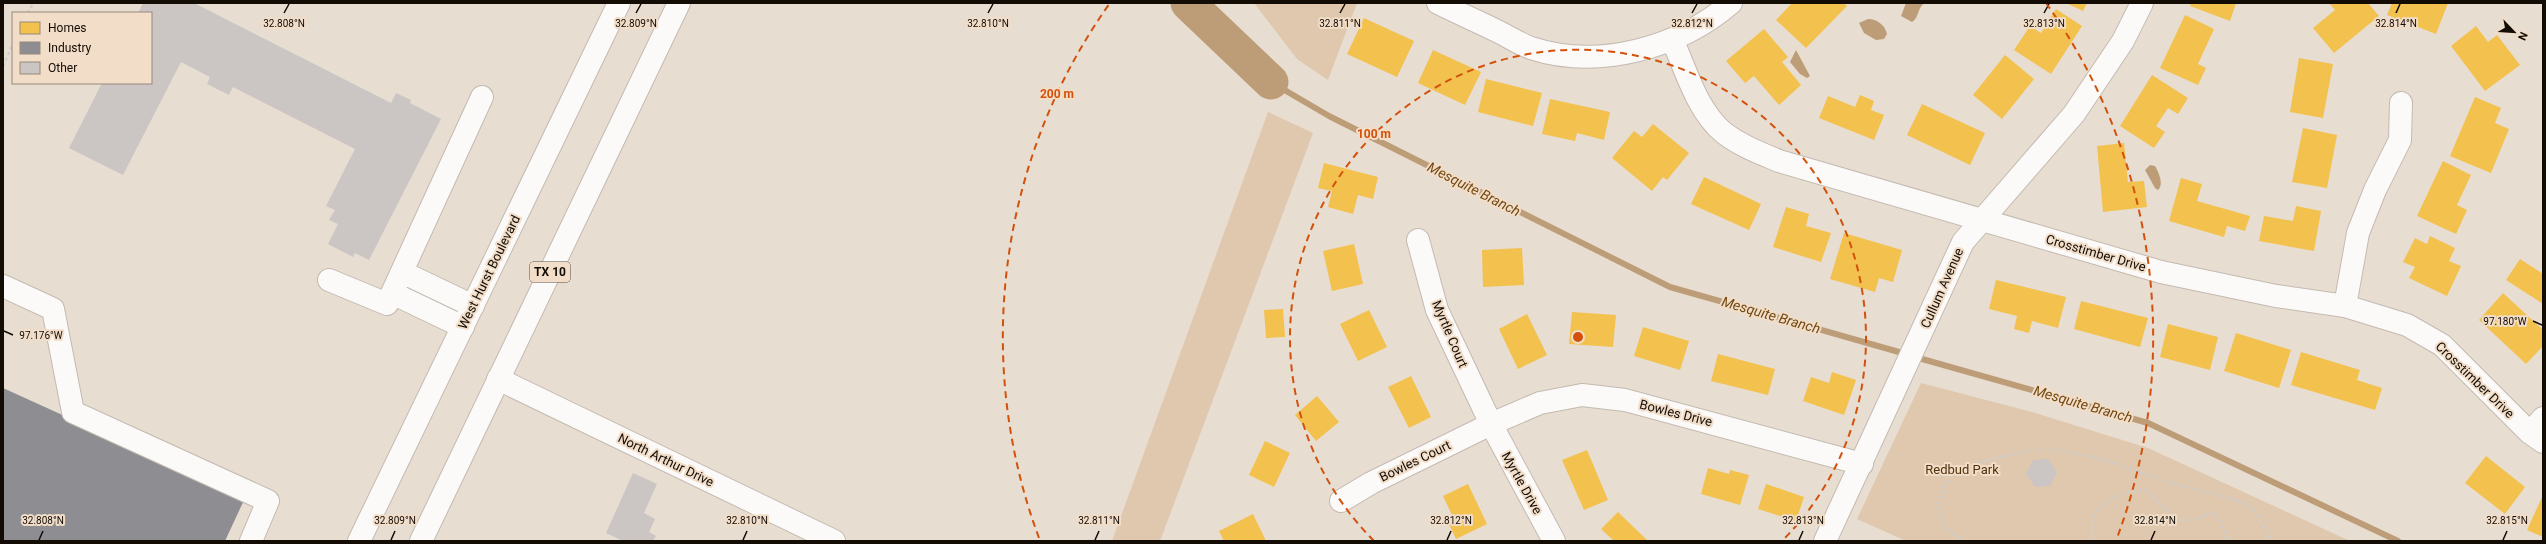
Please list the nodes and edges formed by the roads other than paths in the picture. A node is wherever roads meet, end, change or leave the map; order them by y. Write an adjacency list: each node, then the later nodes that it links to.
1 (619, 3): 16 (street, West Hurst Boulevard)
2 (679, 3): 19 (street, TX 10)
3 (1438, 3): 6 (street)
4 (1731, 3): 7 (street)
5 (2142, 3): 10 (street, Cullum Avenue)
6 (1476, 11): 7 (street)
7 (1672, 39): 10 (street, Crosstimber Drive)
8 (482, 97): 12 (street)
9 (2400, 103): 17 (street)
10 (1980, 219): 17 (street, Crosstimber Drive); 22 (street, Cullum Avenue)
11 (1418, 240): 20 (street, Myrtle Court)
12 (402, 272): 15 (street); 16 (street)
13 (329, 280): 15 (street)
14 (3, 286): 24 (street)
15 (392, 293): 18 (street)
16 (473, 306): 18 (street, West Hurst Boulevard)
17 (2345, 306): 21 (street, Crosstimber Drive)
18 (463, 327): 25 (street, West Hurst Boulevard)
19 (498, 378): 26 (street, TX 10); 27 (street, North Arthur Drive)
20 (1491, 424): 22 (street, Bowles Drive); 23 (street, Bowles Court); 28 (street, Myrtle Drive)
21 (2539, 431)
22 (1862, 464): 29 (street, Cullum Avenue)
23 (1341, 501)
24 (251, 541)
25 (359, 541)
26 (421, 541)
27 (834, 541)
28 (1554, 541)
29 (1825, 541)

